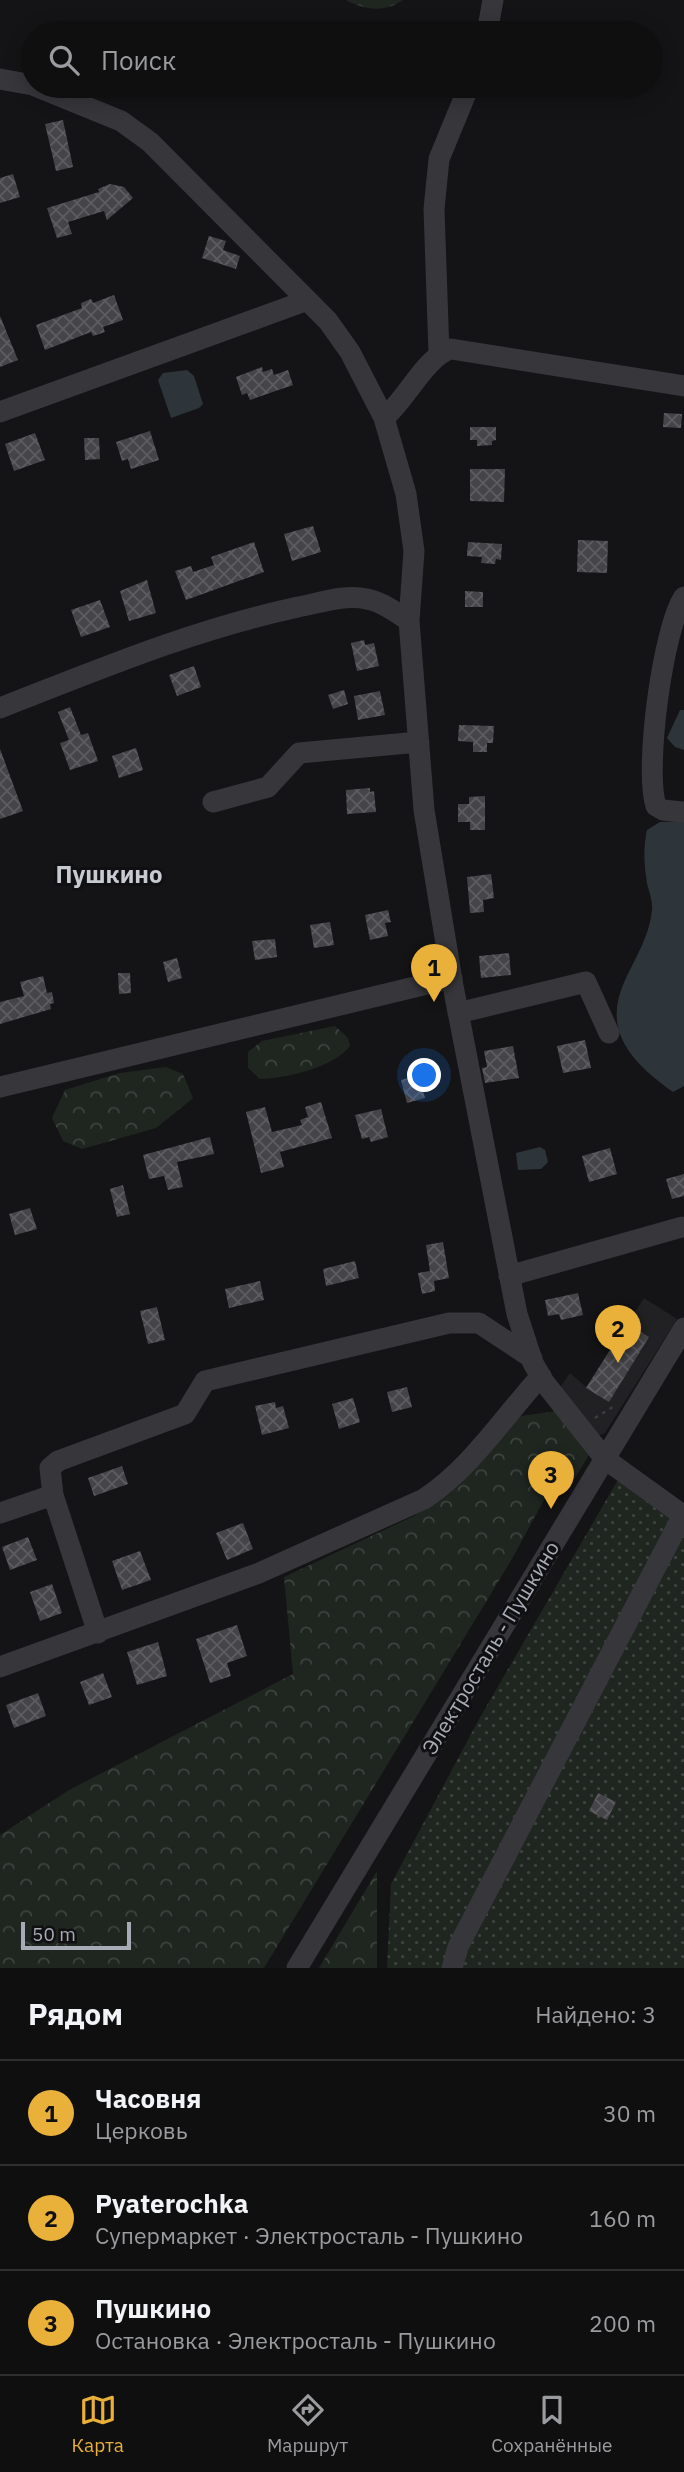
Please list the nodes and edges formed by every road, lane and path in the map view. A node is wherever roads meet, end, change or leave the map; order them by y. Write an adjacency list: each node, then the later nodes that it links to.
1 (492, 0): 2 (street)
2 (488, 21)
3 (0, 79): 4 (street)
4 (21, 83)
5 (65, 98): 7 (street)
6 (464, 98): 8 (street)
7 (305, 301): 10 (street); 11 (street)
8 (439, 353): 9 (street); 11 (street)
9 (684, 386)
10 (0, 412)
11 (384, 418): 13 (street)
12 (684, 597): 17 (street)
13 (409, 621): 14 (street); 15 (street)
14 (0, 708)
15 (419, 742): 16 (street); 18 (street)
16 (213, 802)
17 (684, 812)
18 (452, 978): 19 (street); 21 (street)
19 (458, 1013): 20 (street); 23 (street)
20 (609, 1033)
21 (0, 1087)
22 (682, 1227): 23 (street)
23 (509, 1276): 25 (street)
24 (684, 1328): 28 (street, Электросталь - Пушкино)
25 (536, 1367): 27 (street); 29 (street); 32 (street)
26 (616, 1405): 27 (path)
27 (580, 1428): 28 (street)
28 (605, 1459): 31 (street); 34 (street, Электросталь - Пушкино)
29 (53, 1494): 30 (street); 32 (street)
30 (0, 1513)
31 (684, 1516): 35 (street)
32 (98, 1633): 33 (street)
33 (0, 1667)
34 (297, 1968)
35 (452, 1968)

